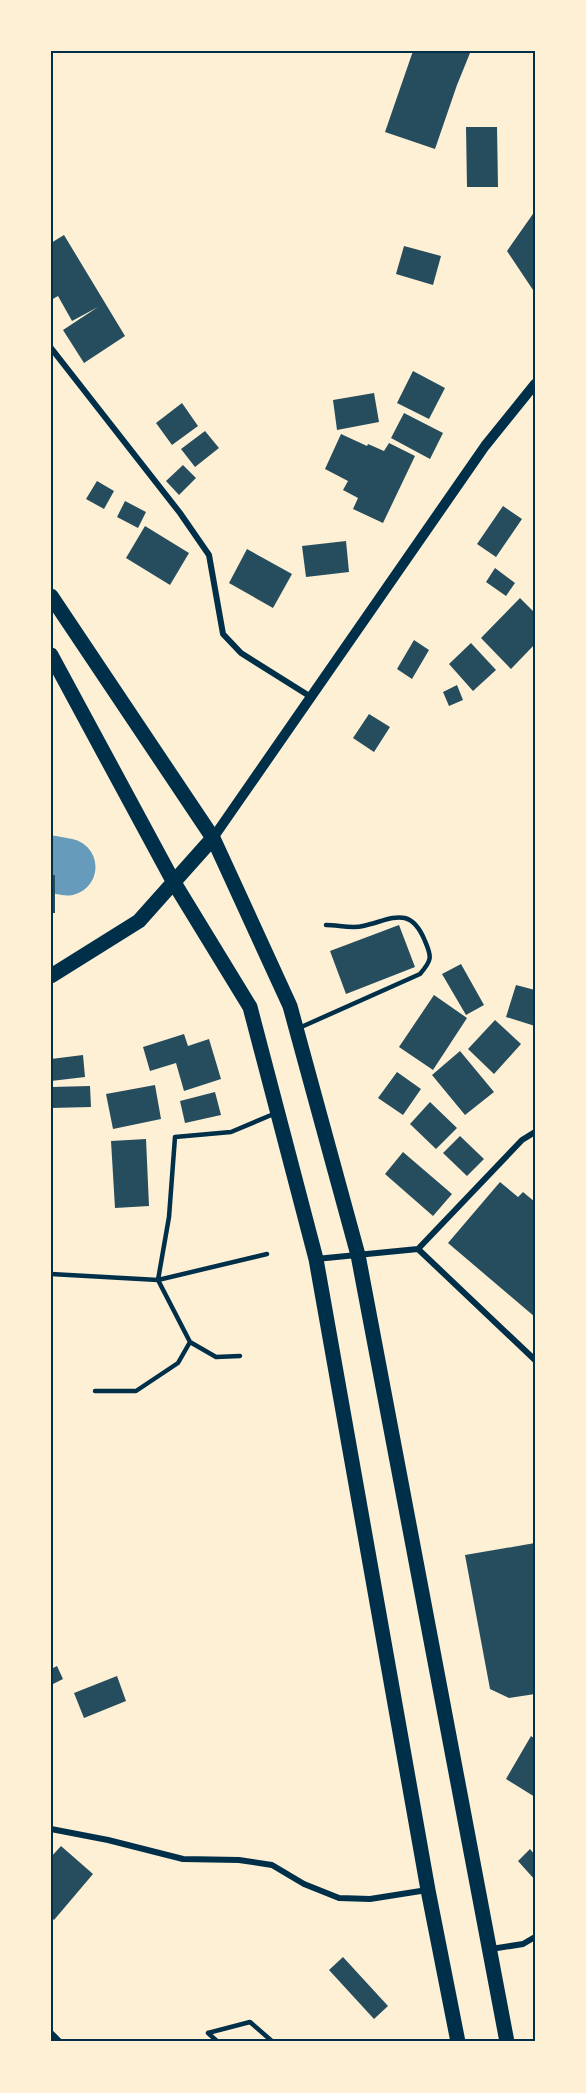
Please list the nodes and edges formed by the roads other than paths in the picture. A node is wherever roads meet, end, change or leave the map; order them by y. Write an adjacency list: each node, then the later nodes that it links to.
1 (51, 348): 5 (street)
2 (535, 384): 5 (street)
3 (51, 596): 6 (main road)
4 (51, 655): 7 (main road)
5 (311, 696): 6 (street)
6 (213, 838): 7 (main road); 10 (main road)
7 (173, 881): 9 (main road); 11 (main road)
8 (326, 925): 10 (lane)
9 (51, 976)
10 (296, 1029): 15 (main road)
11 (279, 1112): 16 (main road); 18 (lane)
12 (535, 1132): 13 (street)
13 (418, 1249): 15 (street); 21 (street)
14 (267, 1254): 18 (lane)
15 (358, 1255): 16 (street); 26 (main road)
16 (316, 1259): 24 (main road)
17 (51, 1274): 18 (lane)
18 (158, 1280): 19 (lane)
19 (190, 1342): 20 (lane); 22 (lane)
20 (240, 1356)
21 (535, 1360)
22 (95, 1391)
23 (51, 1829): 24 (street)
24 (428, 1890): 31 (main road)
25 (535, 1936): 26 (street)
26 (490, 1949): 32 (main road)
27 (51, 2033): 28 (street)
28 (60, 2042)
29 (218, 2042): 30 (lane)
30 (273, 2042)
31 (458, 2042)
32 (507, 2042)

